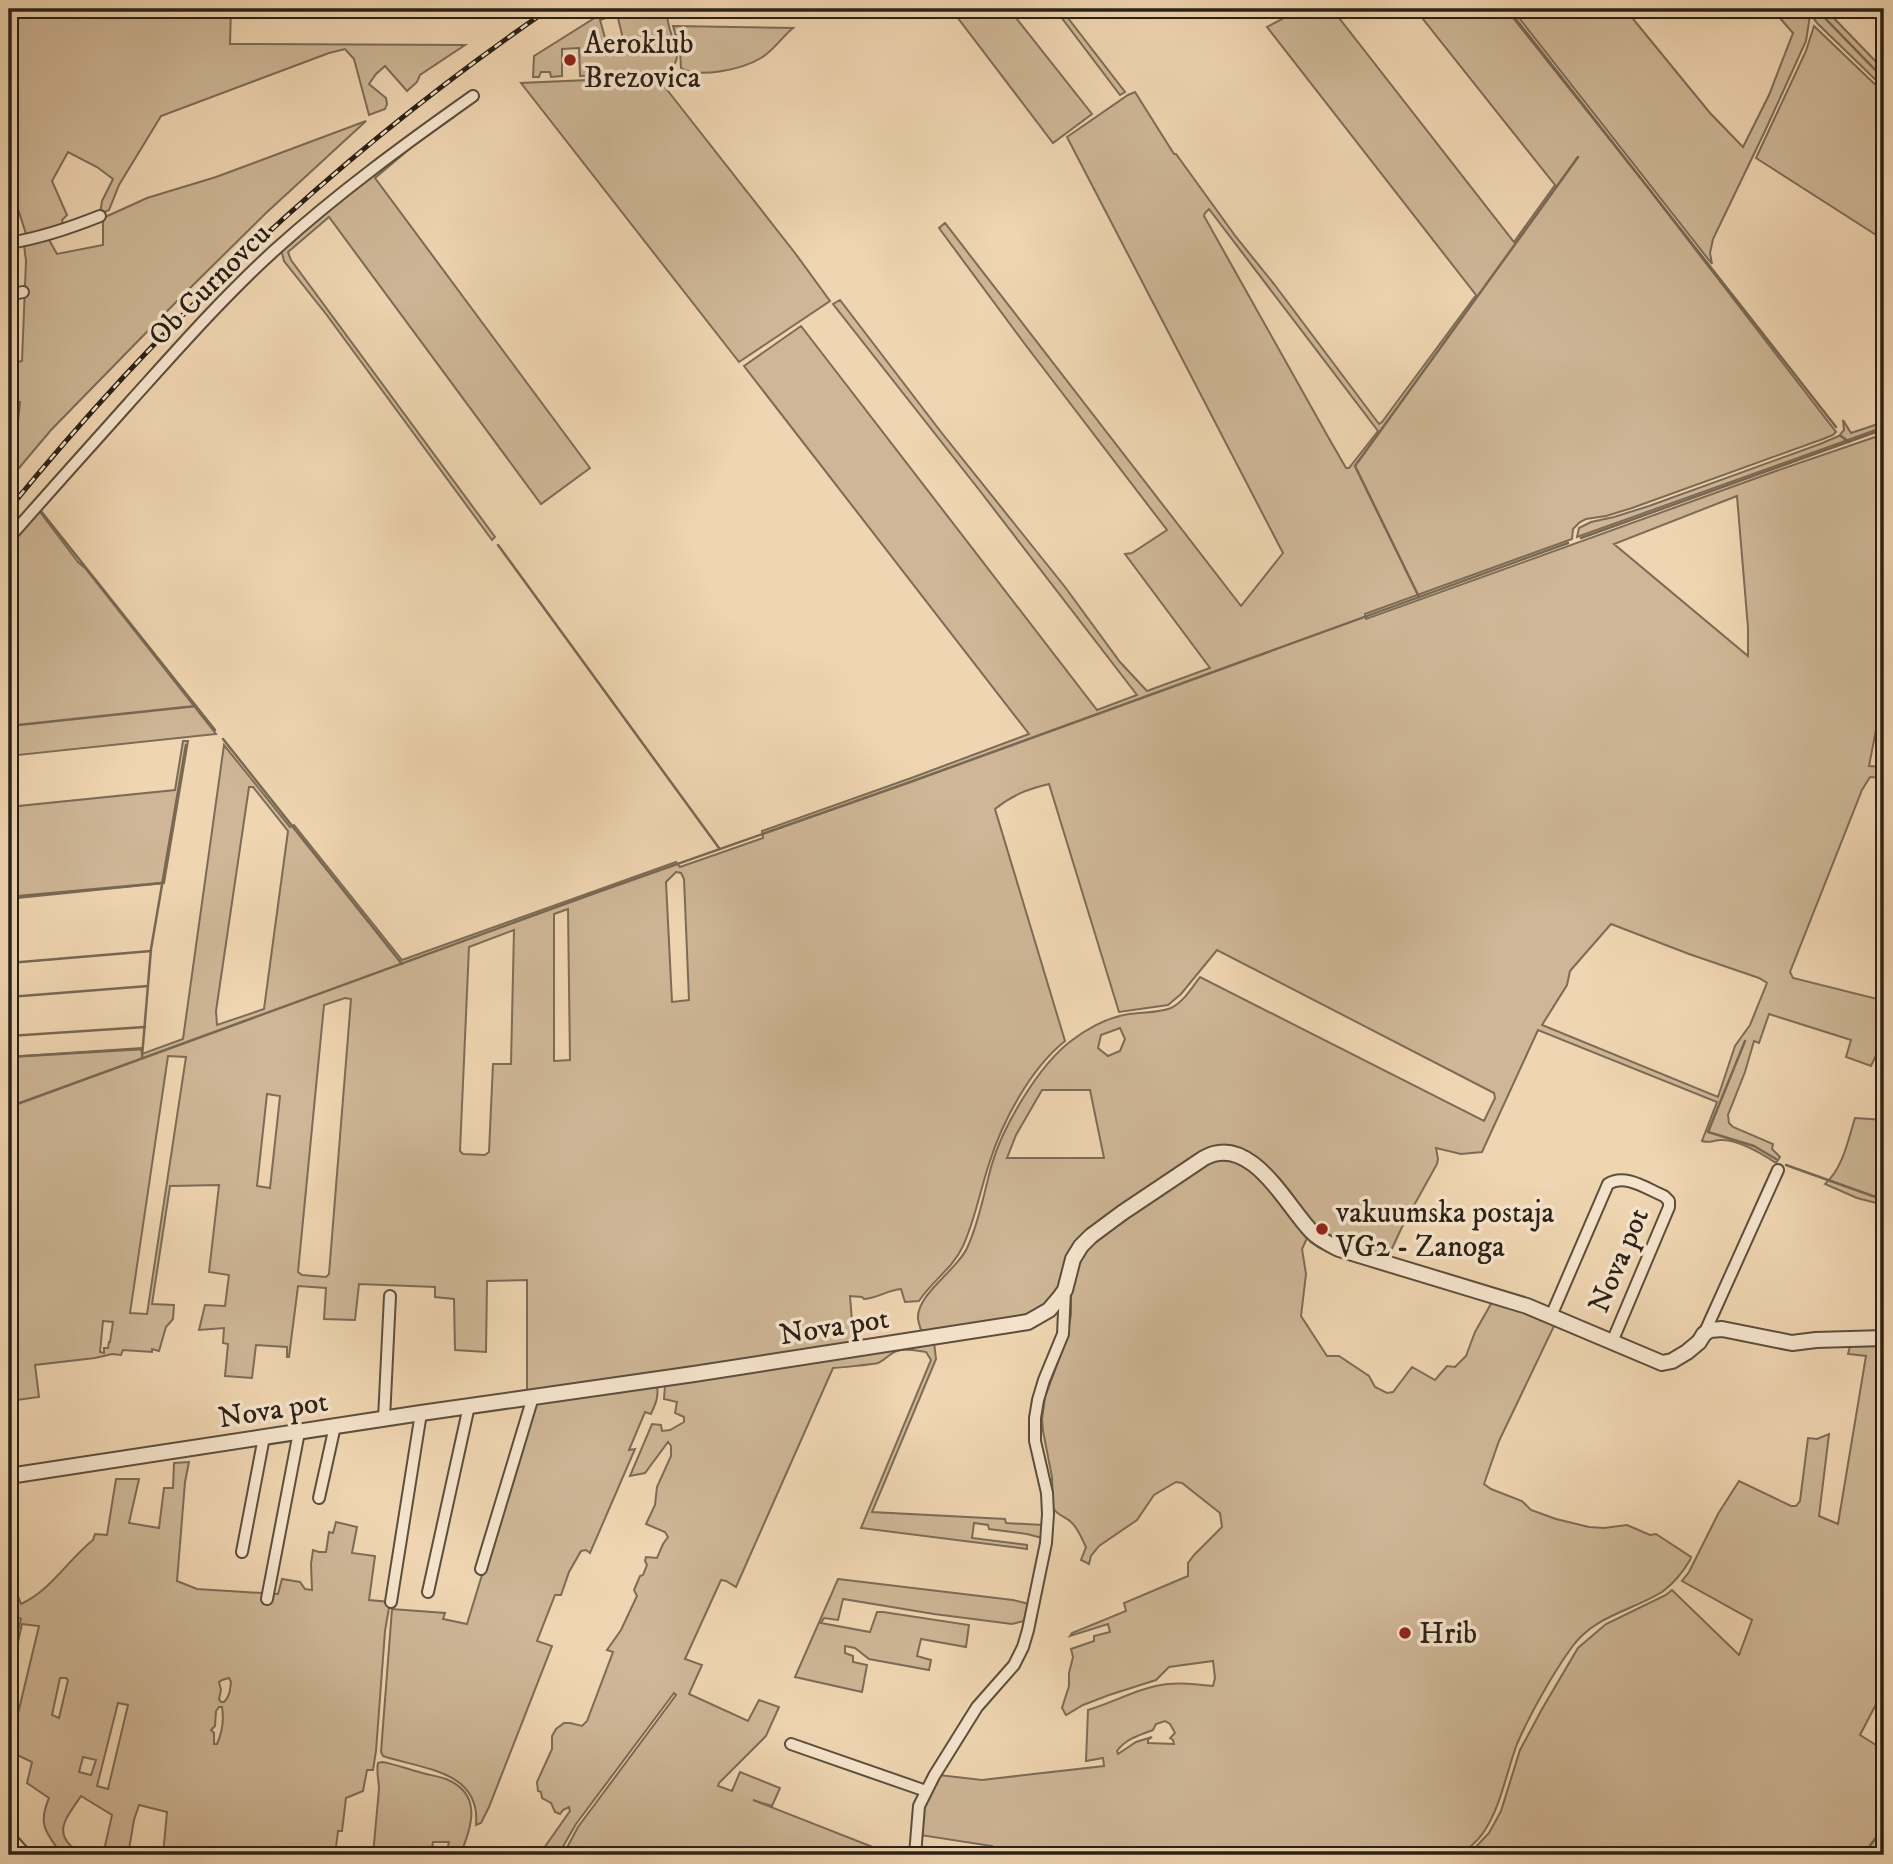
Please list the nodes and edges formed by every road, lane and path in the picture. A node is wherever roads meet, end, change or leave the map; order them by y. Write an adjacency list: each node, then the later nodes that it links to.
1 (473, 96): 6 (street, Ob Curnovcu)
2 (100, 216): 3 (street)
3 (9, 243)
4 (23, 292): 5 (street)
5 (9, 295)
6 (9, 538)
7 (1778, 1170): 11 (street, Nova pot)
8 (1065, 1290): 10 (street, Nova pot); 14 (street, Nova pot); 29 (street)
9 (390, 1296): 17 (street)
10 (1551, 1317): 13 (street, Nova pot); 13 (street, Nova pot)
11 (1704, 1334): 12 (street); 13 (street, Nova pot)
12 (1884, 1338)
13 (1612, 1342)
14 (533, 1397): 15 (street, Nova pot); 24 (street)
15 (469, 1406): 16 (street, Nova pot); 25 (street)
16 (421, 1413): 17 (street, Nova pot); 27 (street)
17 (384, 1419): 18 (street, Nova pot)
18 (335, 1426): 19 (street, Nova pot); 22 (street)
19 (299, 1432): 20 (street, Nova pot); 26 (street)
20 (264, 1437): 21 (street, Nova pot); 23 (street)
21 (9, 1476)
22 (319, 1498)
23 (242, 1552)
24 (481, 1569)
25 (428, 1592)
26 (267, 1599)
27 (391, 1602)
28 (791, 1744): 29 (street)
29 (926, 1791): 32 (street)
30 (9, 1836): 31 (street)
31 (26, 1855)
32 (915, 1855)

